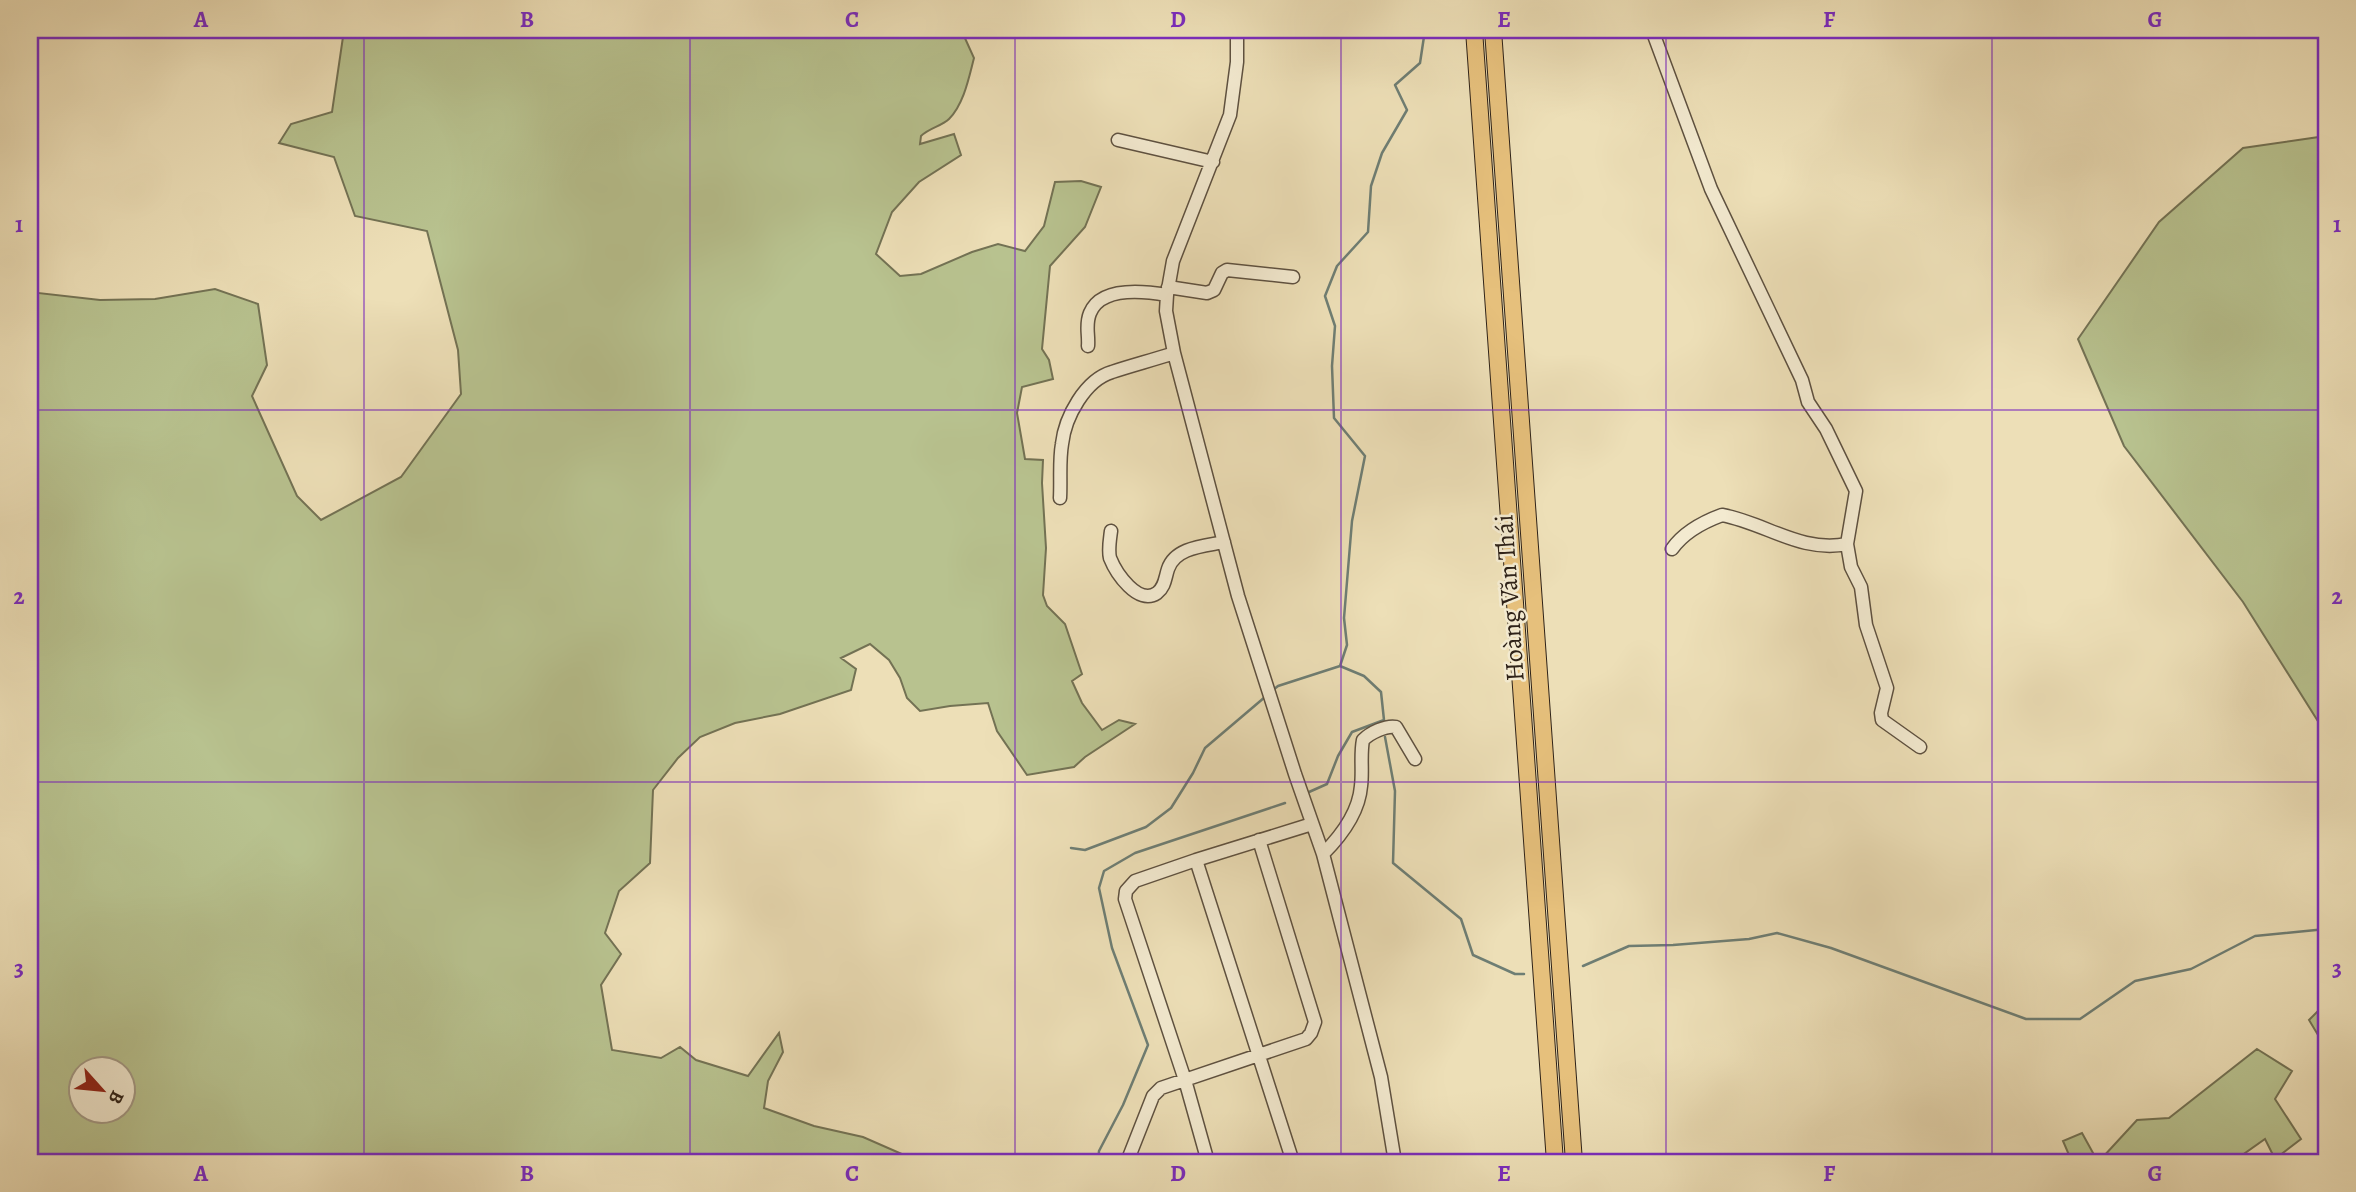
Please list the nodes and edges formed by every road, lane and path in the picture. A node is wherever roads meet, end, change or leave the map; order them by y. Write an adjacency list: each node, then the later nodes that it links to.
1 (1237, 30): 6 (street)
2 (1474, 30): 28 (main road, Hoàng Văn Thái)
3 (1493, 30): 29 (main road, Hoàng Văn Thái)
4 (1652, 30): 14 (street)
5 (1118, 140): 6 (street)
6 (1213, 162): 8 (street)
7 (1293, 276): 8 (street)
8 (1167, 291): 9 (street); 10 (street)
9 (1088, 346)
10 (1174, 353): 11 (street); 13 (street)
11 (1060, 498)
12 (1111, 531): 13 (street)
13 (1224, 542): 18 (street)
14 (1847, 544): 15 (street); 16 (street)
15 (1672, 549)
16 (1920, 747)
17 (1415, 759): 20 (street)
18 (1312, 824): 19 (street); 20 (street)
19 (1259, 840): 21 (street); 22 (street)
20 (1323, 854): 27 (street)
21 (1196, 860): 22 (street); 23 (street)
22 (1259, 1055): 23 (street); 26 (street)
23 (1185, 1080): 24 (street); 25 (street)
24 (1127, 1162)
25 (1208, 1162)
26 (1293, 1162)
27 (1395, 1162)
28 (1555, 1162)
29 (1574, 1162)

